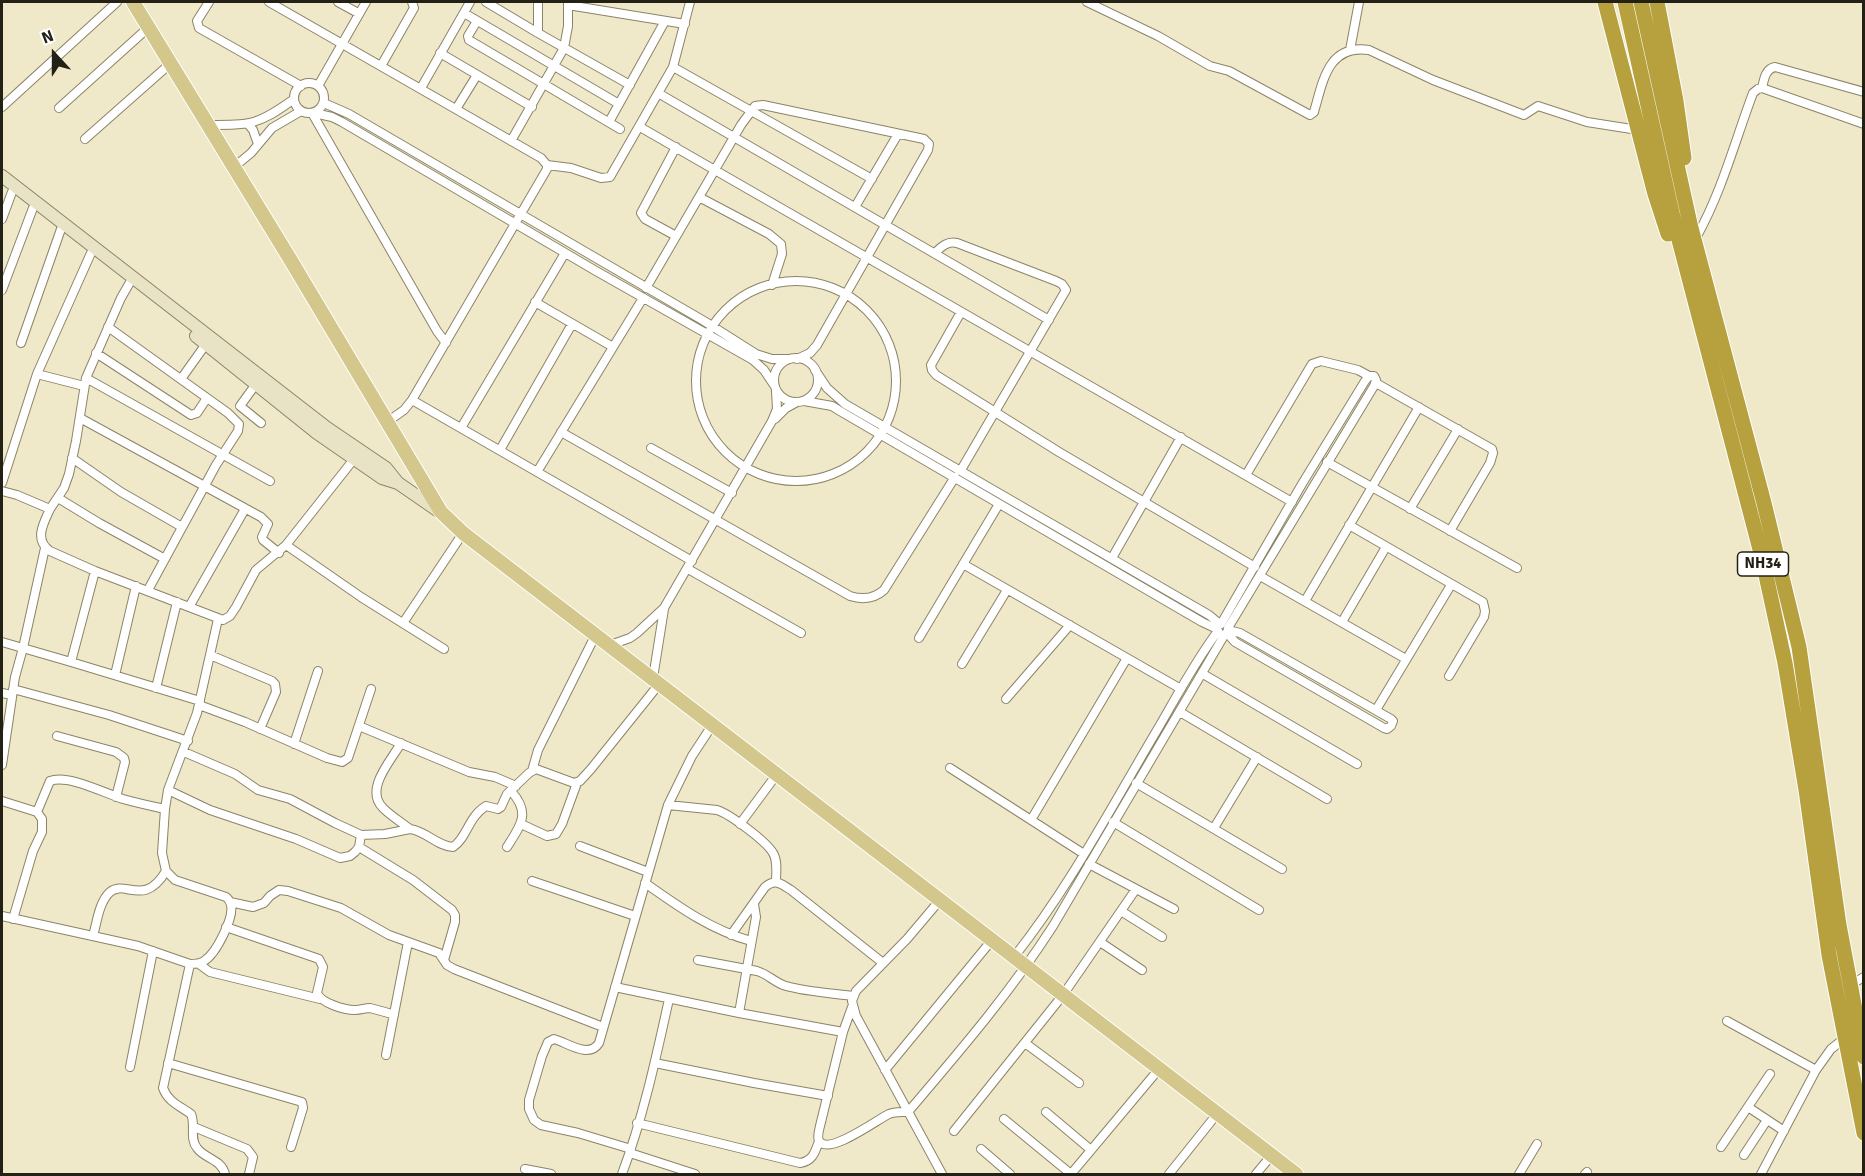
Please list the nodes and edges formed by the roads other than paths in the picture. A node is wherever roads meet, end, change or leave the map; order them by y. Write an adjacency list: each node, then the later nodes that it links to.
1 (117, 2): 46 (street)
2 (133, 2): 24 (main road)
3 (209, 2): 37 (street)
4 (269, 2): 26 (street)
5 (338, 2): 19 (street)
6 (366, 2): 19 (street)
7 (412, 2): 31 (street)
8 (470, 2): 20 (street)
9 (486, 2): 25 (street)
10 (538, 2): 25 (street)
11 (688, 2): 23 (street)
12 (1087, 2): 28 (street)
13 (1359, 2): 28 (street)
14 (1605, 2): 59 (highway)
15 (1625, 2): 108 (highway, NH34)
16 (1641, 2): 94 (highway, NH34)
17 (1657, 2): 82 (highway)
18 (568, 3): 22 (street); 27 (street)
19 (358, 13): 26 (street)
20 (464, 13): 21 (street); 29 (street)
21 (477, 21): 32 (street); 35 (street)
22 (665, 21): 23 (street); 36 (street)
23 (685, 24): 33 (street)
24 (149, 27): 30 (main road); 48 (street)
25 (538, 33): 27 (street)
26 (341, 43): 31 (street); 38 (street)
27 (564, 48): 32 (street); 36 (street)
28 (1350, 50): 59 (street)
29 (440, 53): 34 (street); 39 (street)
30 (171, 63): 56 (main road); 62 (street)
31 (381, 66): 39 (street)
32 (555, 66): 35 (street); 45 (street)
33 (673, 67): 42 (street); 50 (street)
34 (477, 75): 47 (street); 49 (street)
35 (545, 84): 47 (street); 53 (street)
36 (630, 85): 45 (street)
37 (302, 86): 38 (street); 43 (street)
38 (318, 86): 44 (street)
39 (421, 88): 49 (street)
40 (1762, 88): 41 (street); 55 (street); 82 (street)
41 (1863, 92)
42 (658, 93): 57 (street); 61 (street)
43 (294, 99): 51 (street); 54 (street)
44 (324, 103): 52 (street); 76 (street)
45 (619, 104): 53 (street)
46 (2, 107)
47 (532, 107): 63 (street)
48 (59, 108)
49 (456, 109): 63 (street)
50 (750, 110): 60 (street); 61 (street); 70 (street)
51 (301, 111): 52 (street); 64 (street)
52 (313, 113): 78 (street); 100 (street)
53 (609, 122): 58 (street)
54 (248, 124): 56 (street); 64 (street)
55 (1863, 124)
56 (208, 125): 67 (main road)
57 (640, 127): 65 (street); 66 (street)
58 (620, 129)
59 (1638, 130): 108 (highway)
60 (898, 134): 70 (street); 79 (street)
61 (734, 136): 68 (street); 74 (street)
62 (85, 139)
63 (511, 141): 66 (street)
64 (258, 144): 67 (street)
65 (676, 147): 68 (street); 81 (street)
66 (548, 165): 76 (street)
67 (234, 167): 123 (main road)
68 (715, 170): 73 (street); 86 (street)
69 (2, 176): 87 (street)
70 (872, 179): 74 (street)
71 (2, 184): 72 (street)
72 (12, 192): 75 (street); 77 (street)
73 (699, 196): 81 (street); 88 (street)
74 (855, 207): 79 (street)
75 (33, 208): 80 (street); 90 (street)
76 (521, 214): 78 (street); 89 (street)
77 (2, 219)
78 (515, 224): 85 (street); 100 (street)
79 (885, 225): 83 (street); 86 (street)
80 (60, 229): 84 (street); 101 (street)
81 (676, 236): 89 (street)
82 (1697, 236): 94 (highway)
83 (936, 252): 96 (street); 96 (street)
84 (91, 253): 87 (street); 110 (street)
85 (565, 253): 92 (street); 93 (street)
86 (867, 258): 91 (street); 95 (street)
87 (131, 280): 98 (street); 102 (street); 142 (street)
88 (772, 285): 91 (street); 99 (street)
89 (646, 288): 99 (street)
90 (2, 290)
91 (846, 294): 103 (street); 127 (street)
92 (643, 298): 99 (street); 104 (street)
93 (535, 302): 97 (street); 125 (street)
94 (1711, 303): 283 (highway, NH34)
95 (961, 312): 105 (street); 120 (street)
96 (1049, 320): 105 (street)
97 (572, 324): 104 (street); 131 (street)
98 (108, 327): 106 (street); 111 (street)
99 (709, 330): 107 (street); 115 (street); 136 (street)
100 (446, 342): 117 (street)
101 (21, 343)
102 (206, 344): 111 (street); 114 (street)
103 (817, 345): 107 (street); 109 (street)
104 (613, 348): 128 (street)
105 (1029, 352): 120 (street); 129 (street)
106 (96, 353): 113 (street); 116 (street)
107 (794, 359): 109 (street); 115 (street)
108 (1710, 359): 295 (highway, NH34)
109 (813, 367): 118 (street); 127 (street)
110 (38, 374): 113 (street); 141 (street)
111 (180, 379): 116 (street)
112 (1372, 379): 119 (street); 135 (street); 139 (street); 148 (street)
113 (85, 382): 121 (street); 132 (street)
114 (256, 384): 124 (street); 134 (street)
115 (775, 388): 118 (street); 122 (street)
116 (207, 398): 132 (street)
117 (412, 400): 123 (street); 125 (street)
118 (800, 401): 122 (street); 127 (street)
119 (1419, 407): 126 (street); 144 (street)
120 (995, 410): 138 (street); 149 (street)
121 (80, 418): 133 (street); 143 (street)
122 (772, 421): 136 (street)
123 (387, 422): 154 (main road)
124 (261, 423)
125 (461, 428): 131 (street)
126 (1458, 429): 153 (street); 158 (street)
127 (883, 430): 136 (street); 138 (street)
128 (561, 432): 137 (street); 155 (street)
129 (1181, 437): 139 (street); 149 (street)
130 (651, 448): 146 (street)
131 (500, 450): 137 (street)
132 (223, 454): 140 (street); 143 (street)
133 (72, 458): 147 (street); 157 (street)
134 (354, 459): 142 (street); 160 (street)
135 (1328, 462): 144 (street); 171 (street)
136 (746, 467): 146 (street)
137 (537, 472): 167 (street)
138 (958, 474): 150 (street); 155 (street); 164 (street)
139 (1246, 476): 148 (street)
140 (270, 481)
141 (2, 483)
142 (398, 483): 154 (street)
143 (205, 486): 152 (street); 157 (street)
144 (1371, 487): 153 (street); 156 (street)
145 (2, 492): 151 (street)
146 (732, 493): 155 (street)
147 (58, 498): 151 (street); 165 (street)
148 (1292, 502): 168 (street)
149 (1144, 503): 164 (street); 168 (street)
150 (999, 504): 166 (street); 184 (street)
151 (50, 509): 162 (street)
152 (245, 509): 163 (street); 178 (street)
153 (1410, 509): 158 (street)
154 (441, 512): 159 (main road)
155 (717, 519): 167 (street)
156 (1349, 525): 161 (street); 176 (street)
157 (182, 527): 165 (street)
158 (1450, 531): 169 (street)
159 (463, 533): 182 (street); 187 (main road)
160 (286, 545): 163 (street); 182 (street)
161 (1386, 547): 172 (street); 181 (street)
162 (45, 548): 170 (street); 192 (street)
163 (279, 552): 180 (street)
164 (1112, 558): 184 (street)
165 (165, 559): 174 (street)
166 (963, 564): 175 (street); 188 (street)
167 (690, 565): 179 (street); 186 (street)
168 (1255, 567): 184 (street)
169 (1517, 568)
170 (95, 571): 173 (street); 197 (street)
171 (1260, 576): 176 (street); 184 (street)
172 (1451, 585): 196 (street); 202 (street)
173 (136, 586): 174 (street); 201 (street)
174 (148, 590): 177 (street)
175 (1007, 590): 183 (street); 198 (street)
176 (1305, 601): 181 (street)
177 (177, 602): 178 (street); 204 (street)
178 (189, 607): 180 (street)
179 (664, 608): 185 (street); 189 (street)
180 (218, 619): 194 (street)
181 (1342, 622): 196 (street)
182 (403, 623): 193 (street)
183 (1070, 625): 195 (street); 209 (street)
184 (1223, 629): 200 (street); 206 (street); 211 (street); 211 (street)
185 (641, 631): 189 (street); 191 (street)
186 (801, 633)
187 (596, 634): 191 (main road); 225 (street)
188 (919, 638)
189 (658, 640): 203 (street)
190 (2, 642): 192 (street)
191 (610, 645): 203 (main road)
192 (23, 648): 197 (street); 207 (street)
193 (444, 649)
194 (210, 655): 210 (street); 215 (street)
195 (1127, 658): 206 (street); 237 (street)
196 (1406, 659): 211 (street)
197 (71, 662): 201 (street)
198 (962, 664)
199 (318, 671): 219 (street)
200 (1203, 674): 212 (street); 222 (street)
201 (115, 675): 204 (street)
202 (1449, 676)
203 (656, 680): 213 (main road); 227 (street)
204 (156, 688): 210 (street)
205 (371, 689): 214 (street)
206 (1181, 689): 247 (street)
207 (12, 692): 208 (street); 217 (street); 223 (street)
208 (2, 693)
209 (1006, 699)
210 (199, 703): 215 (street); 217 (street)
211 (1376, 710)
212 (1180, 712): 221 (street); 228 (street)
213 (713, 724): 226 (main road); 234 (street)
214 (359, 726): 218 (street); 219 (street)
215 (260, 729): 219 (street)
216 (57, 736): 231 (street)
217 (188, 741): 220 (street)
218 (401, 743): 229 (street); 242 (street)
219 (294, 744)
220 (183, 752): 230 (street); 243 (street)
221 (1257, 757): 232 (street); 241 (street)
222 (1357, 764)
223 (2, 765)
224 (950, 768): 237 (street)
225 (532, 771): 227 (street); 229 (street)
226 (777, 774): 240 (street); 256 (main road)
227 (577, 783): 239 (street)
228 (1136, 783): 238 (street); 241 (street)
229 (514, 788): 239 (street); 242 (street)
230 (168, 790): 235 (street); 244 (street)
231 (116, 797): 235 (street); 236 (street)
232 (1327, 799)
233 (2, 801): 236 (street)
234 (668, 806): 240 (street); 251 (street)
235 (165, 809): 250 (street)
236 (38, 812): 264 (street)
237 (1031, 820): 247 (street)
238 (1113, 822): 248 (street); 260 (street)
239 (521, 824): 246 (street)
240 (740, 824): 253 (street)
241 (1214, 828): 249 (street)
242 (410, 829): 243 (street)
243 (361, 835): 244 (street)
244 (359, 846): 275 (street)
245 (580, 846): 251 (street)
246 (507, 847)
247 (1084, 854): 274 (street)
248 (1089, 864): 255 (street); 279 (street)
249 (1282, 869)
250 (166, 871): 257 (street); 267 (street)
251 (648, 872): 254 (street)
252 (532, 882): 262 (street)
253 (776, 882): 258 (street); 277 (street)
254 (645, 883): 262 (street); 266 (street)
255 (1137, 890): 259 (street); 261 (street)
256 (940, 900): 269 (main road); 277 (street)
257 (230, 902): 265 (street); 271 (street)
258 (754, 904): 266 (street); 270 (street)
259 (1174, 909)
260 (1259, 910)
261 (1121, 911): 268 (street); 272 (street)
262 (635, 916): 284 (street)
263 (2, 918): 264 (street)
264 (14, 919): 267 (street)
265 (226, 927): 278 (street); 287 (street)
266 (731, 935): 270 (street)
267 (93, 936): 273 (street)
268 (1162, 937)
269 (992, 940): 274 (main road); 303 (street)
270 (752, 941): 280 (street)
271 (408, 942): 275 (street); 291 (street)
272 (1100, 942): 281 (street); 285 (street)
273 (153, 951): 278 (street); 301 (street)
274 (1014, 957): 279 (main road)
275 (444, 960): 293 (street)
276 (698, 960): 280 (street)
277 (883, 963): 286 (street)
278 (195, 964): 287 (street); 299 (street)
279 (1027, 967): 285 (main road); 309 (street)
280 (746, 969): 286 (street); 290 (street)
281 (1142, 970)
282 (1863, 977): 283 (street)
283 (1850, 985): 298 (highway, NH34)
284 (615, 987): 288 (street); 293 (street)
285 (1063, 995): 296 (street); 302 (main road)
286 (853, 996): 289 (street)
287 (320, 999): 291 (street)
288 (669, 999): 290 (street); 300 (street)
289 (852, 1007): 294 (street); 303 (street)
290 (738, 1013): 294 (street)
291 (394, 1014): 297 (street)
292 (1727, 1021): 304 (street)
293 (603, 1028): 325 (street)
294 (843, 1032): 307 (street)
295 (1845, 1038): 304 (street); 318 (highway, NH34)
296 (1025, 1042): 306 (street); 316 (street)
297 (386, 1055)
298 (1863, 1057)
299 (168, 1063): 315 (street); 321 (street)
300 (655, 1063): 307 (street); 314 (street)
301 (130, 1067)
302 (1159, 1069): 311 (main road); 324 (street)
303 (885, 1070): 309 (street)
304 (1816, 1070): 317 (street)
305 (1770, 1074): 308 (street)
306 (1079, 1083)
307 (828, 1096): 319 (street)
308 (1748, 1107): 313 (street); 322 (street)
309 (908, 1112): 319 (street); 335 (street)
310 (1046, 1112): 324 (street)
311 (1217, 1114): 327 (main road); 338 (street)
312 (1004, 1119): 337 (street)
313 (1767, 1120): 317 (street); 326 (street)
314 (637, 1123): 319 (street); 325 (street)
315 (194, 1127): 330 (street); 331 (street)
316 (954, 1131)
317 (1784, 1131): 342 (street)
318 (1863, 1133)
319 (819, 1141)
320 (1537, 1144): 341 (street)
321 (291, 1147)
322 (1721, 1147)
323 (981, 1149): 336 (street)
324 (1091, 1150): 337 (street)
325 (630, 1151): 329 (street); 333 (street)
326 (1744, 1155)
327 (1271, 1156): 339 (street); 340 (main road)
328 (525, 1169): 332 (street)
329 (684, 1173): 334 (street)
330 (225, 1174)
331 (249, 1174)
332 (551, 1174)
333 (622, 1174)
334 (695, 1174)
335 (942, 1174)
336 (1010, 1174)
337 (1071, 1174)
338 (1169, 1174)
339 (1256, 1174)
340 (1296, 1174)
341 (1519, 1174)
342 (1761, 1174)

